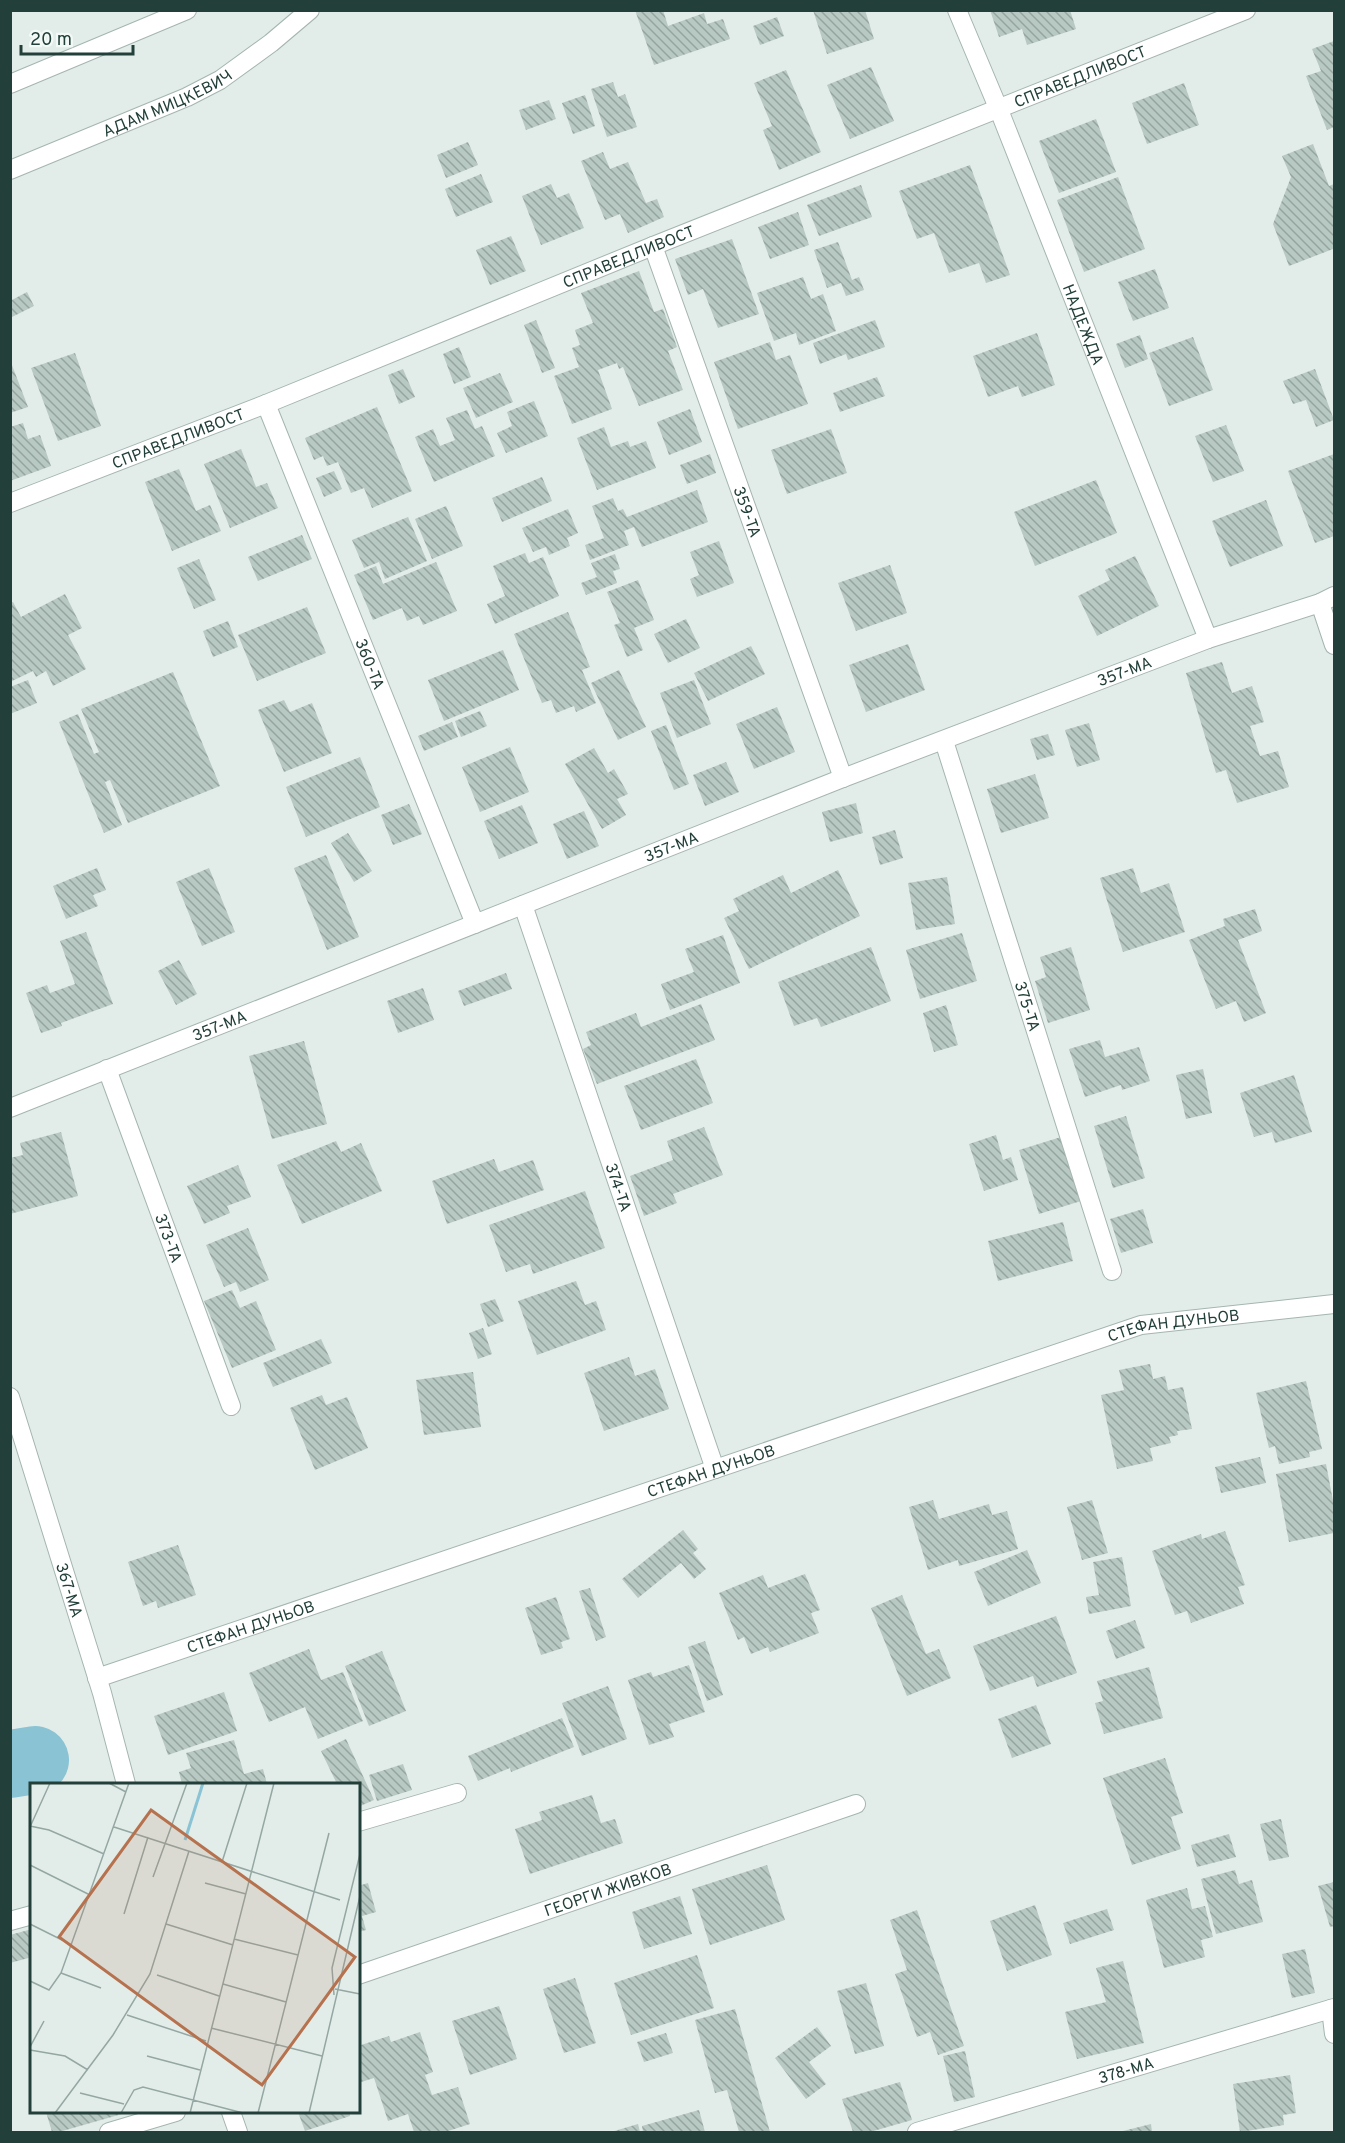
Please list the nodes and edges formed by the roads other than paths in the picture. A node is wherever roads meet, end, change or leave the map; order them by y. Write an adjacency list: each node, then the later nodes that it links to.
1 (187, 10): 5 (street)
2 (310, 10): 7 (street, АДАМ МИЦКЕВИЧ)
3 (957, 10): 6 (street, НАДЕЖДА)
4 (1246, 10): 6 (street, СПРАВЕДЛИВОСТ)
5 (10, 84)
6 (999, 110): 8 (street, СПРАВЕДЛИВОСТ); 12 (street, НАДЕЖДА)
7 (10, 170)
8 (653, 246): 9 (street, СПРАВЕДЛИВОСТ); 15 (street, 359-ТА)
9 (266, 404): 10 (street, СПРАВЕДЛИВОСТ); 17 (street, 360-ТА)
10 (10, 503)
11 (1327, 600): 12 (street, 357-МА); 13 (street)
12 (1208, 639): 14 (street, 357-МА)
13 (1335, 645)
14 (944, 741): 15 (street, 357-МА); 20 (street, 375-ТА)
15 (843, 778): 16 (street, 357-МА)
16 (523, 905): 17 (street, 357-МА); 24 (street, 374-ТА)
17 (475, 924): 18 (street, 357-МА)
18 (107, 1069): 19 (street, 357-МА); 23 (street, 373-ТА)
19 (10, 1108)
20 (1112, 1271)
21 (1335, 1304): 24 (street, СТЕФАН ДУНЬОВ)
22 (10, 1397): 25 (street, 367-МА)
23 (231, 1406)
24 (715, 1469): 25 (street, СТЕФАН ДУНЬОВ)
25 (100, 1685): 26 (street, 367-МА)
26 (126, 1783)
27 (457, 1793): 29 (street)
28 (856, 1804): 32 (street, ГЕОРГИ ЖИВКОВ)
29 (360, 1821)
30 (30, 1916): 31 (street)
31 (10, 1921)
32 (360, 1974)
33 (1333, 2008): 34 (street); 39 (street, 378-МА)
34 (1335, 2034)
35 (173, 2113): 37 (street)
36 (231, 2113): 38 (street)
37 (109, 2133)
38 (238, 2133)
39 (917, 2133)

